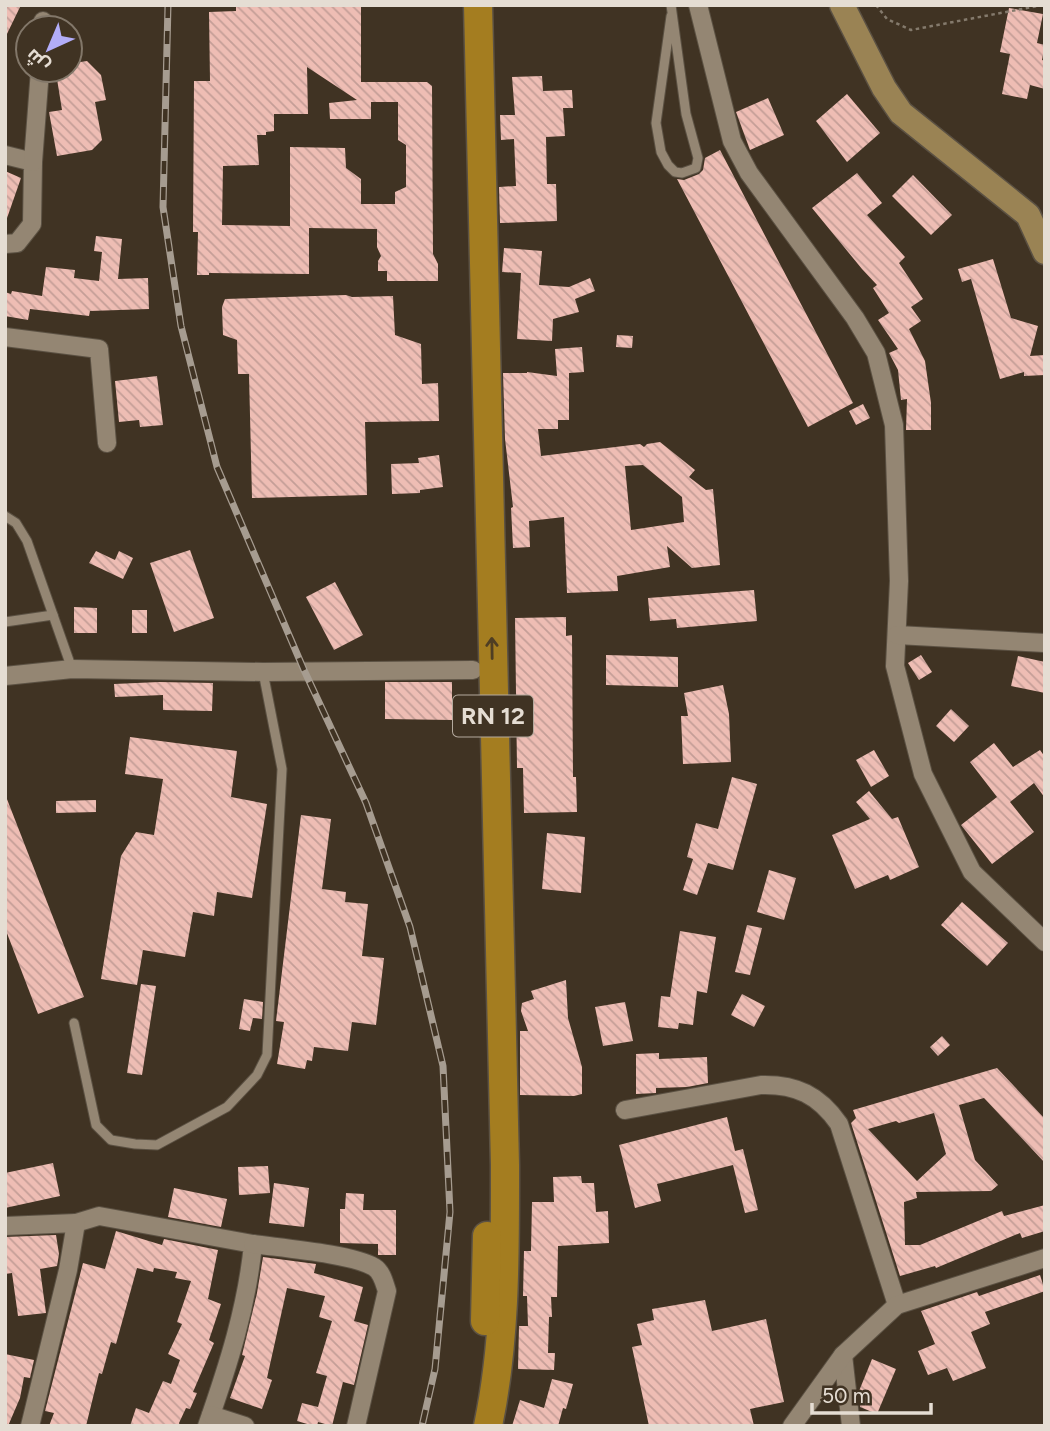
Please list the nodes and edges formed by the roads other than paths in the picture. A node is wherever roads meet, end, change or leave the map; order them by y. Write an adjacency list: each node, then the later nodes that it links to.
1 (461, 5): 19 (highway, RN 12)
2 (478, 5): 36 (highway, RN 12, one-way to 2)
3 (698, 5): 16 (street)
4 (842, 5): 10 (main road)
5 (671, 10): 5 (lane)
6 (39, 84): 8 (street)
7 (5, 155): 8 (street)
8 (33, 162): 9 (street)
9 (5, 244)
10 (1045, 252)
11 (5, 337): 12 (street)
12 (107, 443)
13 (5, 516): 14 (lane)
14 (53, 615): 15 (lane); 18 (lane)
15 (5, 622)
16 (897, 635): 17 (street); 22 (street)
17 (1045, 643)
18 (72, 669): 20 (street); 21 (street)
19 (473, 670): 20 (street); 35 (highway, RN 12)
20 (263, 671): 23 (lane)
21 (5, 676)
22 (1045, 942)
23 (74, 1023)
24 (625, 1110): 29 (street)
25 (76, 1223): 26 (street); 27 (street); 32 (street)
26 (5, 1226)
27 (253, 1244): 31 (street); 34 (street)
28 (1045, 1258): 29 (street)
29 (897, 1305): 30 (street)
30 (843, 1355): 37 (street); 38 (street)
31 (209, 1420): 33 (street)
32 (30, 1426)
33 (245, 1426)
34 (356, 1426)
35 (476, 1426)
36 (488, 1426)
37 (792, 1426)
38 (851, 1426)

